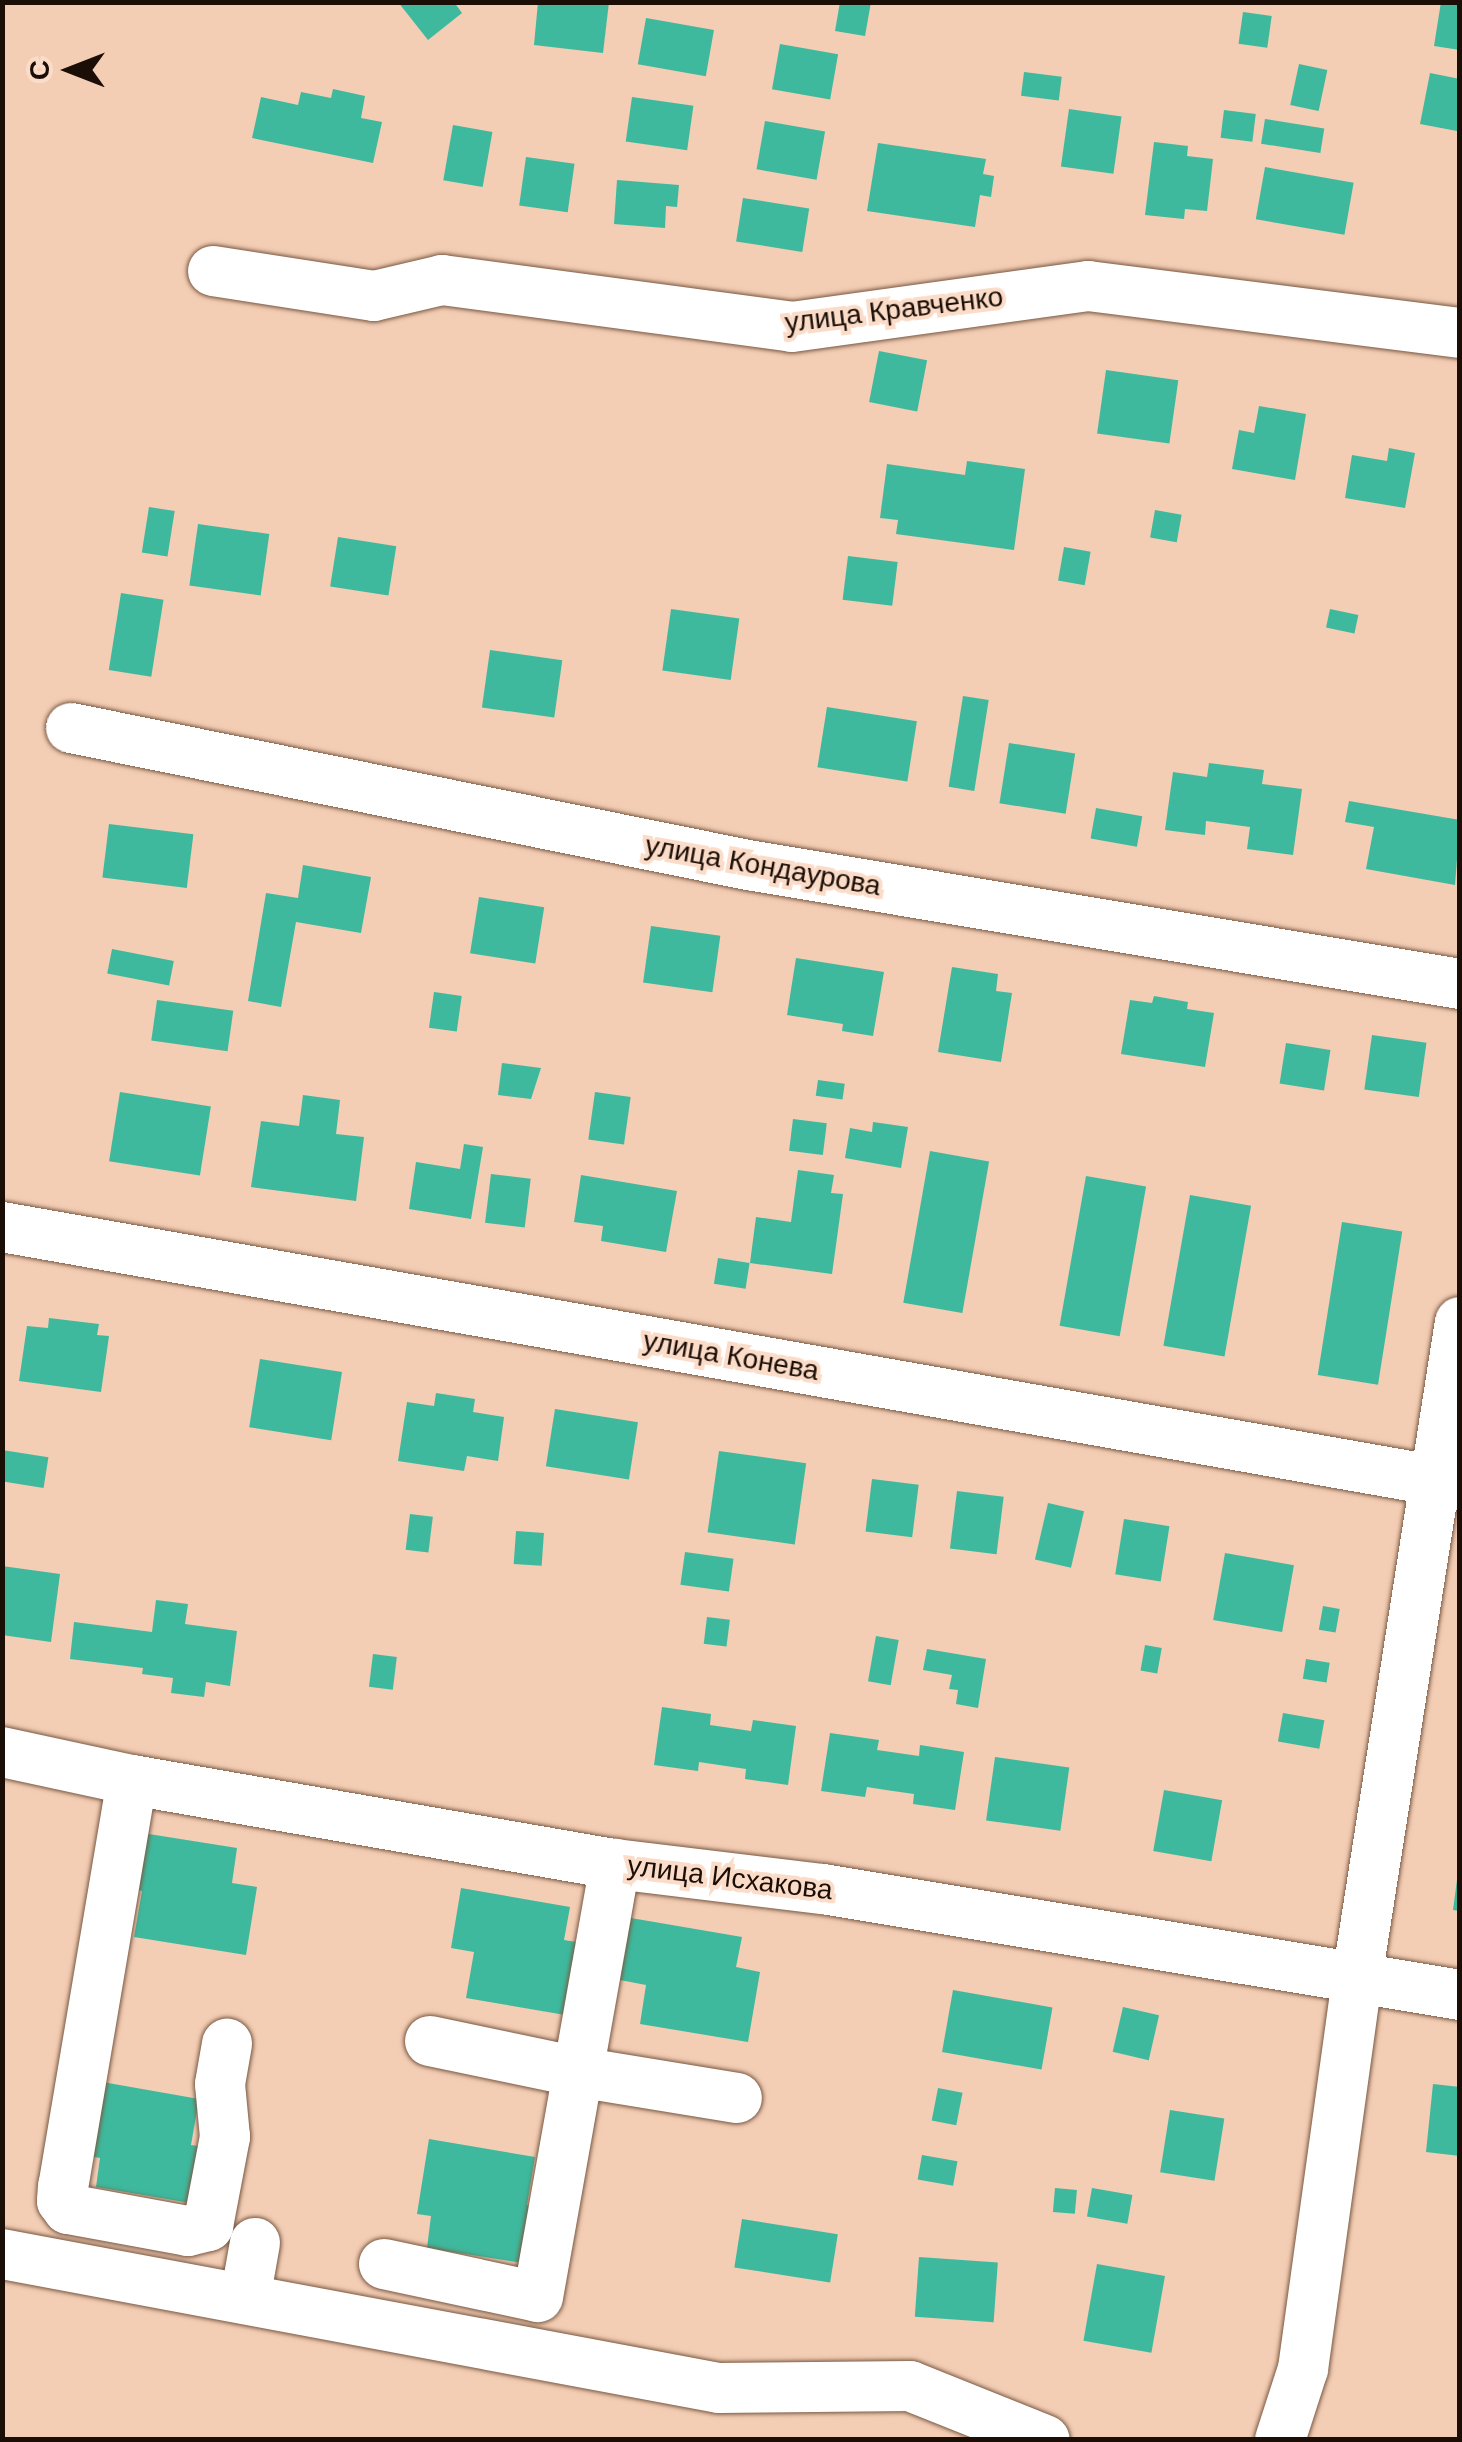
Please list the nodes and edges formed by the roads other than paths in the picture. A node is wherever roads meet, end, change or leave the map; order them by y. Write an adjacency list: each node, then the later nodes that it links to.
1 (212, 271): 2 (street, улица Кравченко)
2 (1460, 333)
3 (71, 728): 4 (street, улица Кондаурова)
4 (1460, 984)
5 (2, 1228): 7 (street, улица Конева)
6 (1460, 1322): 7 (street)
7 (1446, 1483): 11 (street)
8 (2, 1752): 9 (street, улица Исхакова)
9 (132, 1780): 10 (street, улица Исхакова); 14 (street)
10 (615, 1864): 11 (street, улица Исхакова); 15 (street)
11 (1357, 1978): 12 (street, улица Исхакова); 22 (street)
12 (1460, 1995)
13 (430, 2041): 15 (street)
14 (227, 2044)
15 (578, 2072): 16 (street); 19 (street)
16 (738, 2098)
17 (255, 2243): 20 (street)
18 (2, 2254): 20 (street)
19 (384, 2264)
20 (245, 2299): 21 (street)
21 (1044, 2440)
22 (1280, 2440)

